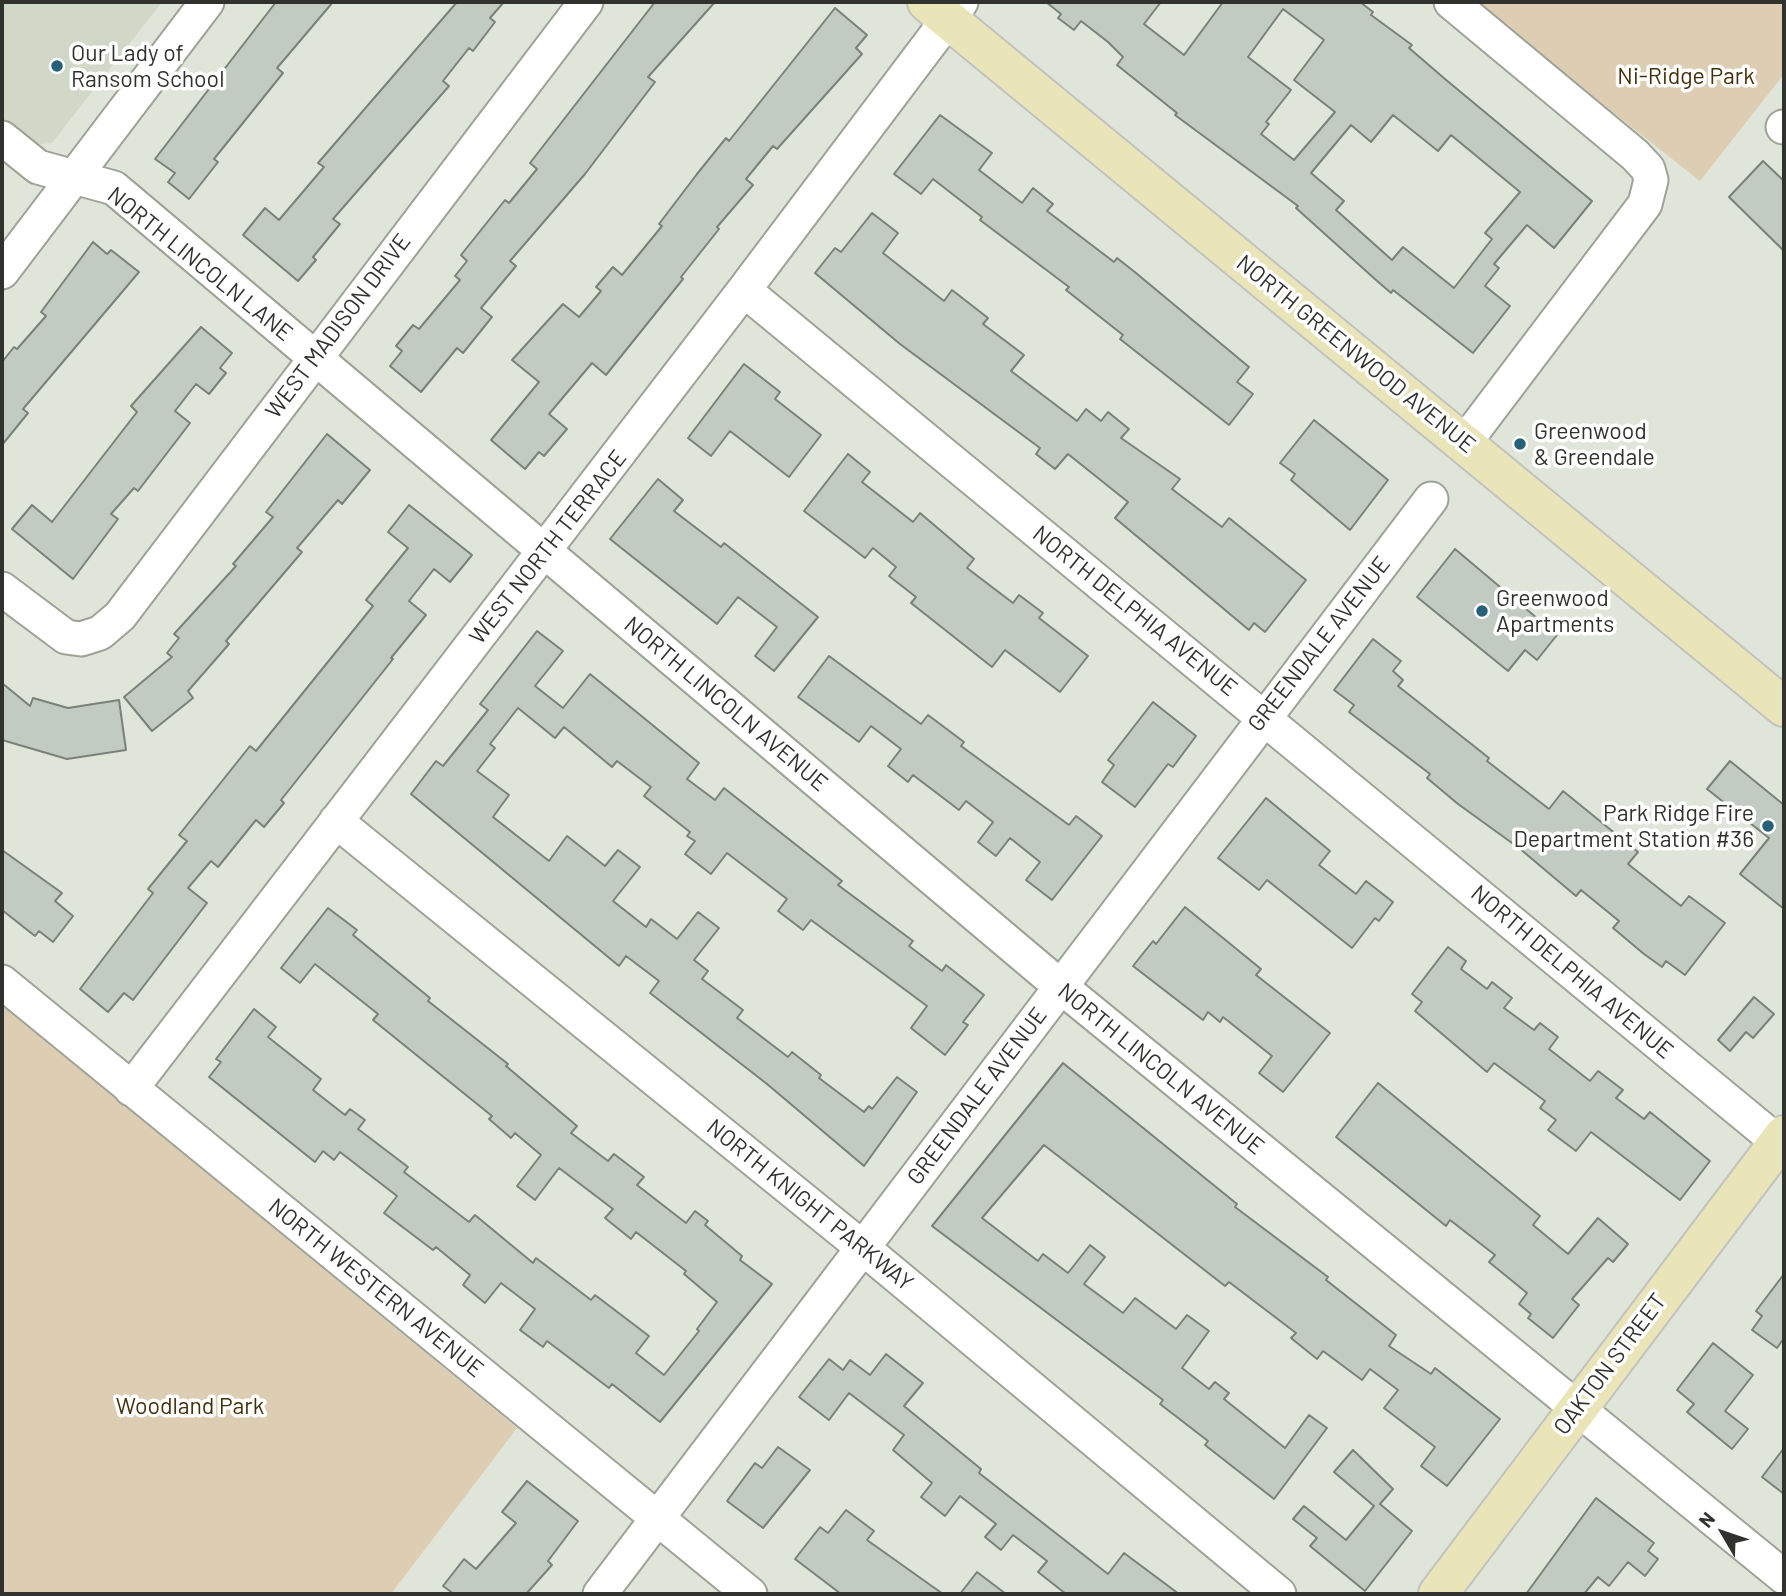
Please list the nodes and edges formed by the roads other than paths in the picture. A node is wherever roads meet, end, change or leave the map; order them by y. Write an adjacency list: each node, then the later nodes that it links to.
1 (206, 2): 6 (street)
2 (586, 2): 9 (street, WEST MADISON DRIVE)
3 (1451, 2): 10 (street)
4 (945, 8): 8 (street, WEST NORTH TERRACE); 10 (main road, NORTH GREENWOOD AVENUE)
5 (2, 138): 6 (street, NORTH LINCOLN LANE)
6 (75, 176): 7 (street); 9 (street, NORTH LINCOLN LANE)
7 (2, 272)
8 (744, 290): 12 (street, WEST NORTH TERRACE); 15 (street, NORTH DELPHIA AVENUE)
9 (314, 357): 12 (street, NORTH LINCOLN LANE); 13 (street, WEST MADISON DRIVE)
10 (1465, 442): 14 (main road, NORTH GREENWOOD AVENUE)
11 (1431, 499): 15 (street, GREENDALE AVENUE)
12 (544, 551): 16 (street, WEST NORTH TERRACE); 18 (street, NORTH LINCOLN AVENUE)
13 (2, 589)
14 (1784, 707)
15 (1263, 716): 18 (street, GREENDALE AVENUE); 20 (street, NORTH DELPHIA AVENUE)
16 (336, 821): 19 (street, WEST NORTH TERRACE); 21 (street, NORTH KNIGHT PARKWAY)
17 (2, 982): 19 (street, NORTH WESTERN AVENUE)
18 (1060, 986): 21 (street, GREENDALE AVENUE); 22 (street, NORTH LINCOLN AVENUE)
19 (131, 1089): 23 (street, NORTH WESTERN AVENUE)
20 (1782, 1141): 22 (main road, OAKTON STREET)
21 (863, 1248): 23 (street, GREENDALE AVENUE); 27 (street, NORTH KNIGHT PARKWAY)
22 (1575, 1410): 24 (street, NORTH LINCOLN AVENUE); 28 (main road, OAKTON STREET)
23 (656, 1517): 25 (street, GREENDALE AVENUE); 26 (street, NORTH WESTERN AVENUE)
24 (1784, 1577)
25 (600, 1594)
26 (750, 1594)
27 (1279, 1594)
28 (1438, 1594)

